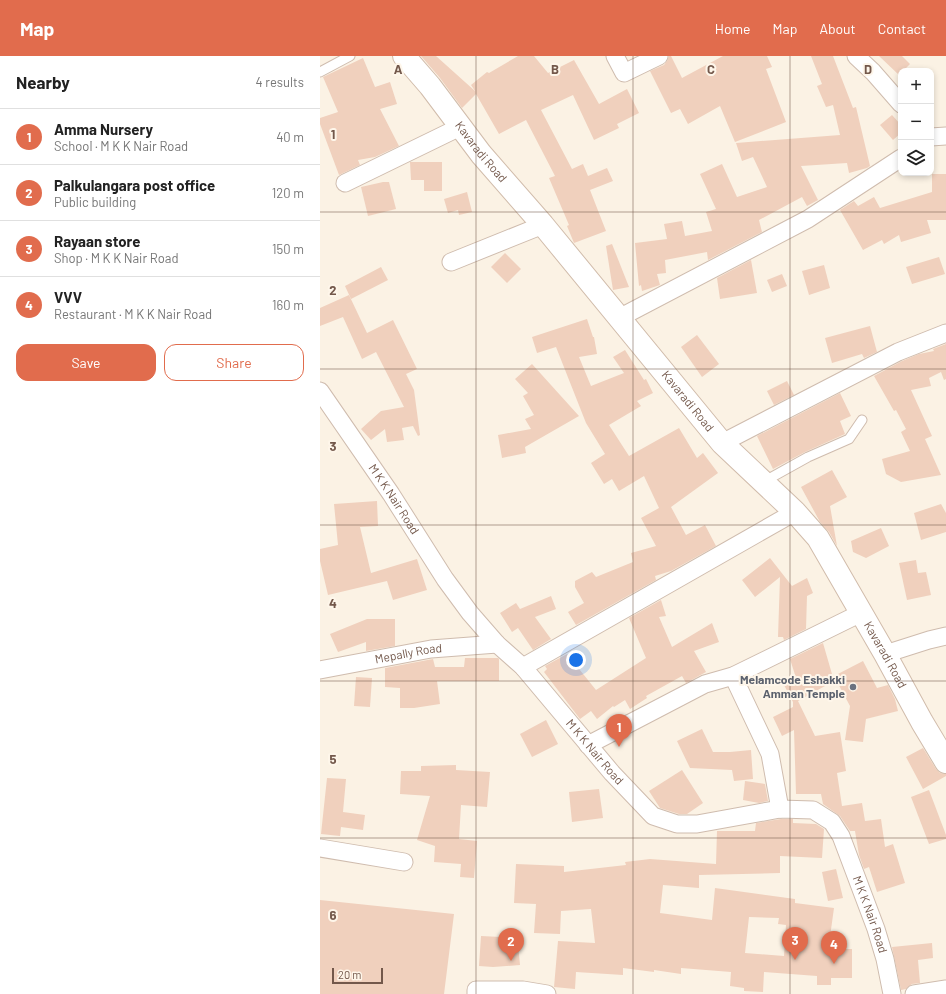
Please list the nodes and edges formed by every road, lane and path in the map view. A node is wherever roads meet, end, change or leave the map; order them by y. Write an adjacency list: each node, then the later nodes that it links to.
1 (350, 56): 6 (lane)
2 (404, 56): 8 (main road, Kavaradi Road)
3 (615, 56): 4 (street)
4 (659, 56)
5 (856, 56): 7 (street)
6 (320, 72)
7 (898, 101)
8 (460, 127): 12 (street); 13 (main road, Kavaradi Road)
9 (946, 136): 10 (street)
10 (934, 137)
11 (898, 160): 15 (street)
12 (344, 183)
13 (543, 225): 14 (street); 15 (main road, Kavaradi Road)
14 (451, 262)
15 (619, 318): 19 (main road, Kavaradi Road)
16 (946, 333): 19 (street)
17 (320, 391): 24 (street, M K K Nair Road)
18 (862, 420): 20 (lane)
19 (722, 443): 20 (main road, Kavaradi Road)
20 (763, 482): 21 (main road, Kavaradi Road)
21 (795, 512): 22 (main road, Kavaradi Road); 26 (street)
22 (861, 613): 25 (main road, Kavaradi Road); 28 (street)
23 (946, 636): 25 (street)
24 (497, 644): 26 (street, M K K Nair Road); 27 (street, Mepally Road)
25 (885, 654): 30 (main road, Kavaradi Road)
26 (523, 667): 29 (street, M K K Nair Road)
27 (320, 670)
28 (733, 676): 29 (street); 31 (street)
29 (588, 745): 31 (street, M K K Nair Road)
30 (946, 762)
31 (780, 809): 37 (street, M K K Nair Road)
32 (320, 848): 33 (street)
33 (404, 862)
34 (946, 989): 38 (street)
35 (476, 994): 36 (street)
36 (547, 994)
37 (892, 994)
38 (914, 994)

